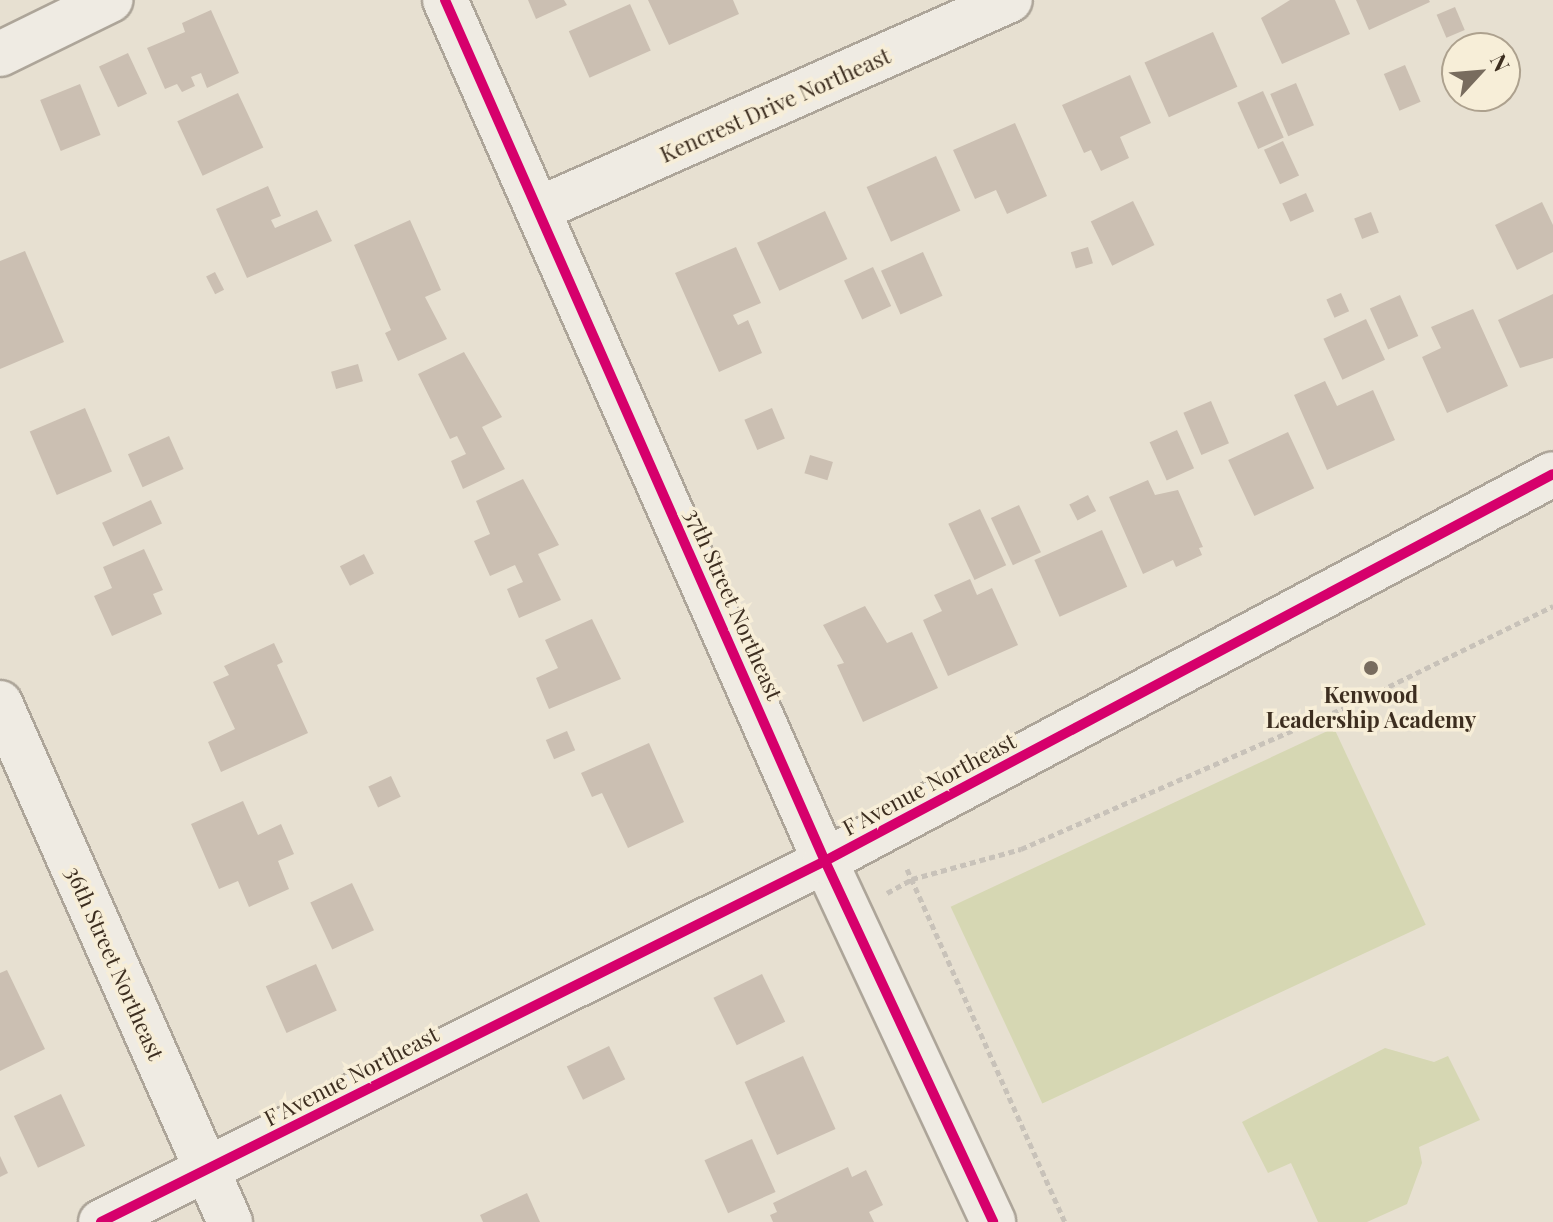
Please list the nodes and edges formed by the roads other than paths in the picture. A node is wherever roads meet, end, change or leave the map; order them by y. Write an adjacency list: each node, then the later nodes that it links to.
1 (110, 0): 4 (street)
2 (445, 0): 5 (street, 37th Street Northeast)
3 (1010, 0): 5 (street, Kencrest Drive Northeast)
4 (0, 54)
5 (539, 209): 8 (street, 37th Street Northeast)
6 (1553, 474): 8 (street, F Avenue Northeast)
7 (0, 703): 9 (street, 36th Street Northeast)
8 (825, 861): 9 (street, F Avenue Northeast); 12 (street, 37th Street Northeast)
9 (207, 1170): 10 (street, F Avenue Northeast); 11 (street, 36th Street Northeast)
10 (101, 1222)
11 (230, 1222)
12 (993, 1222)

